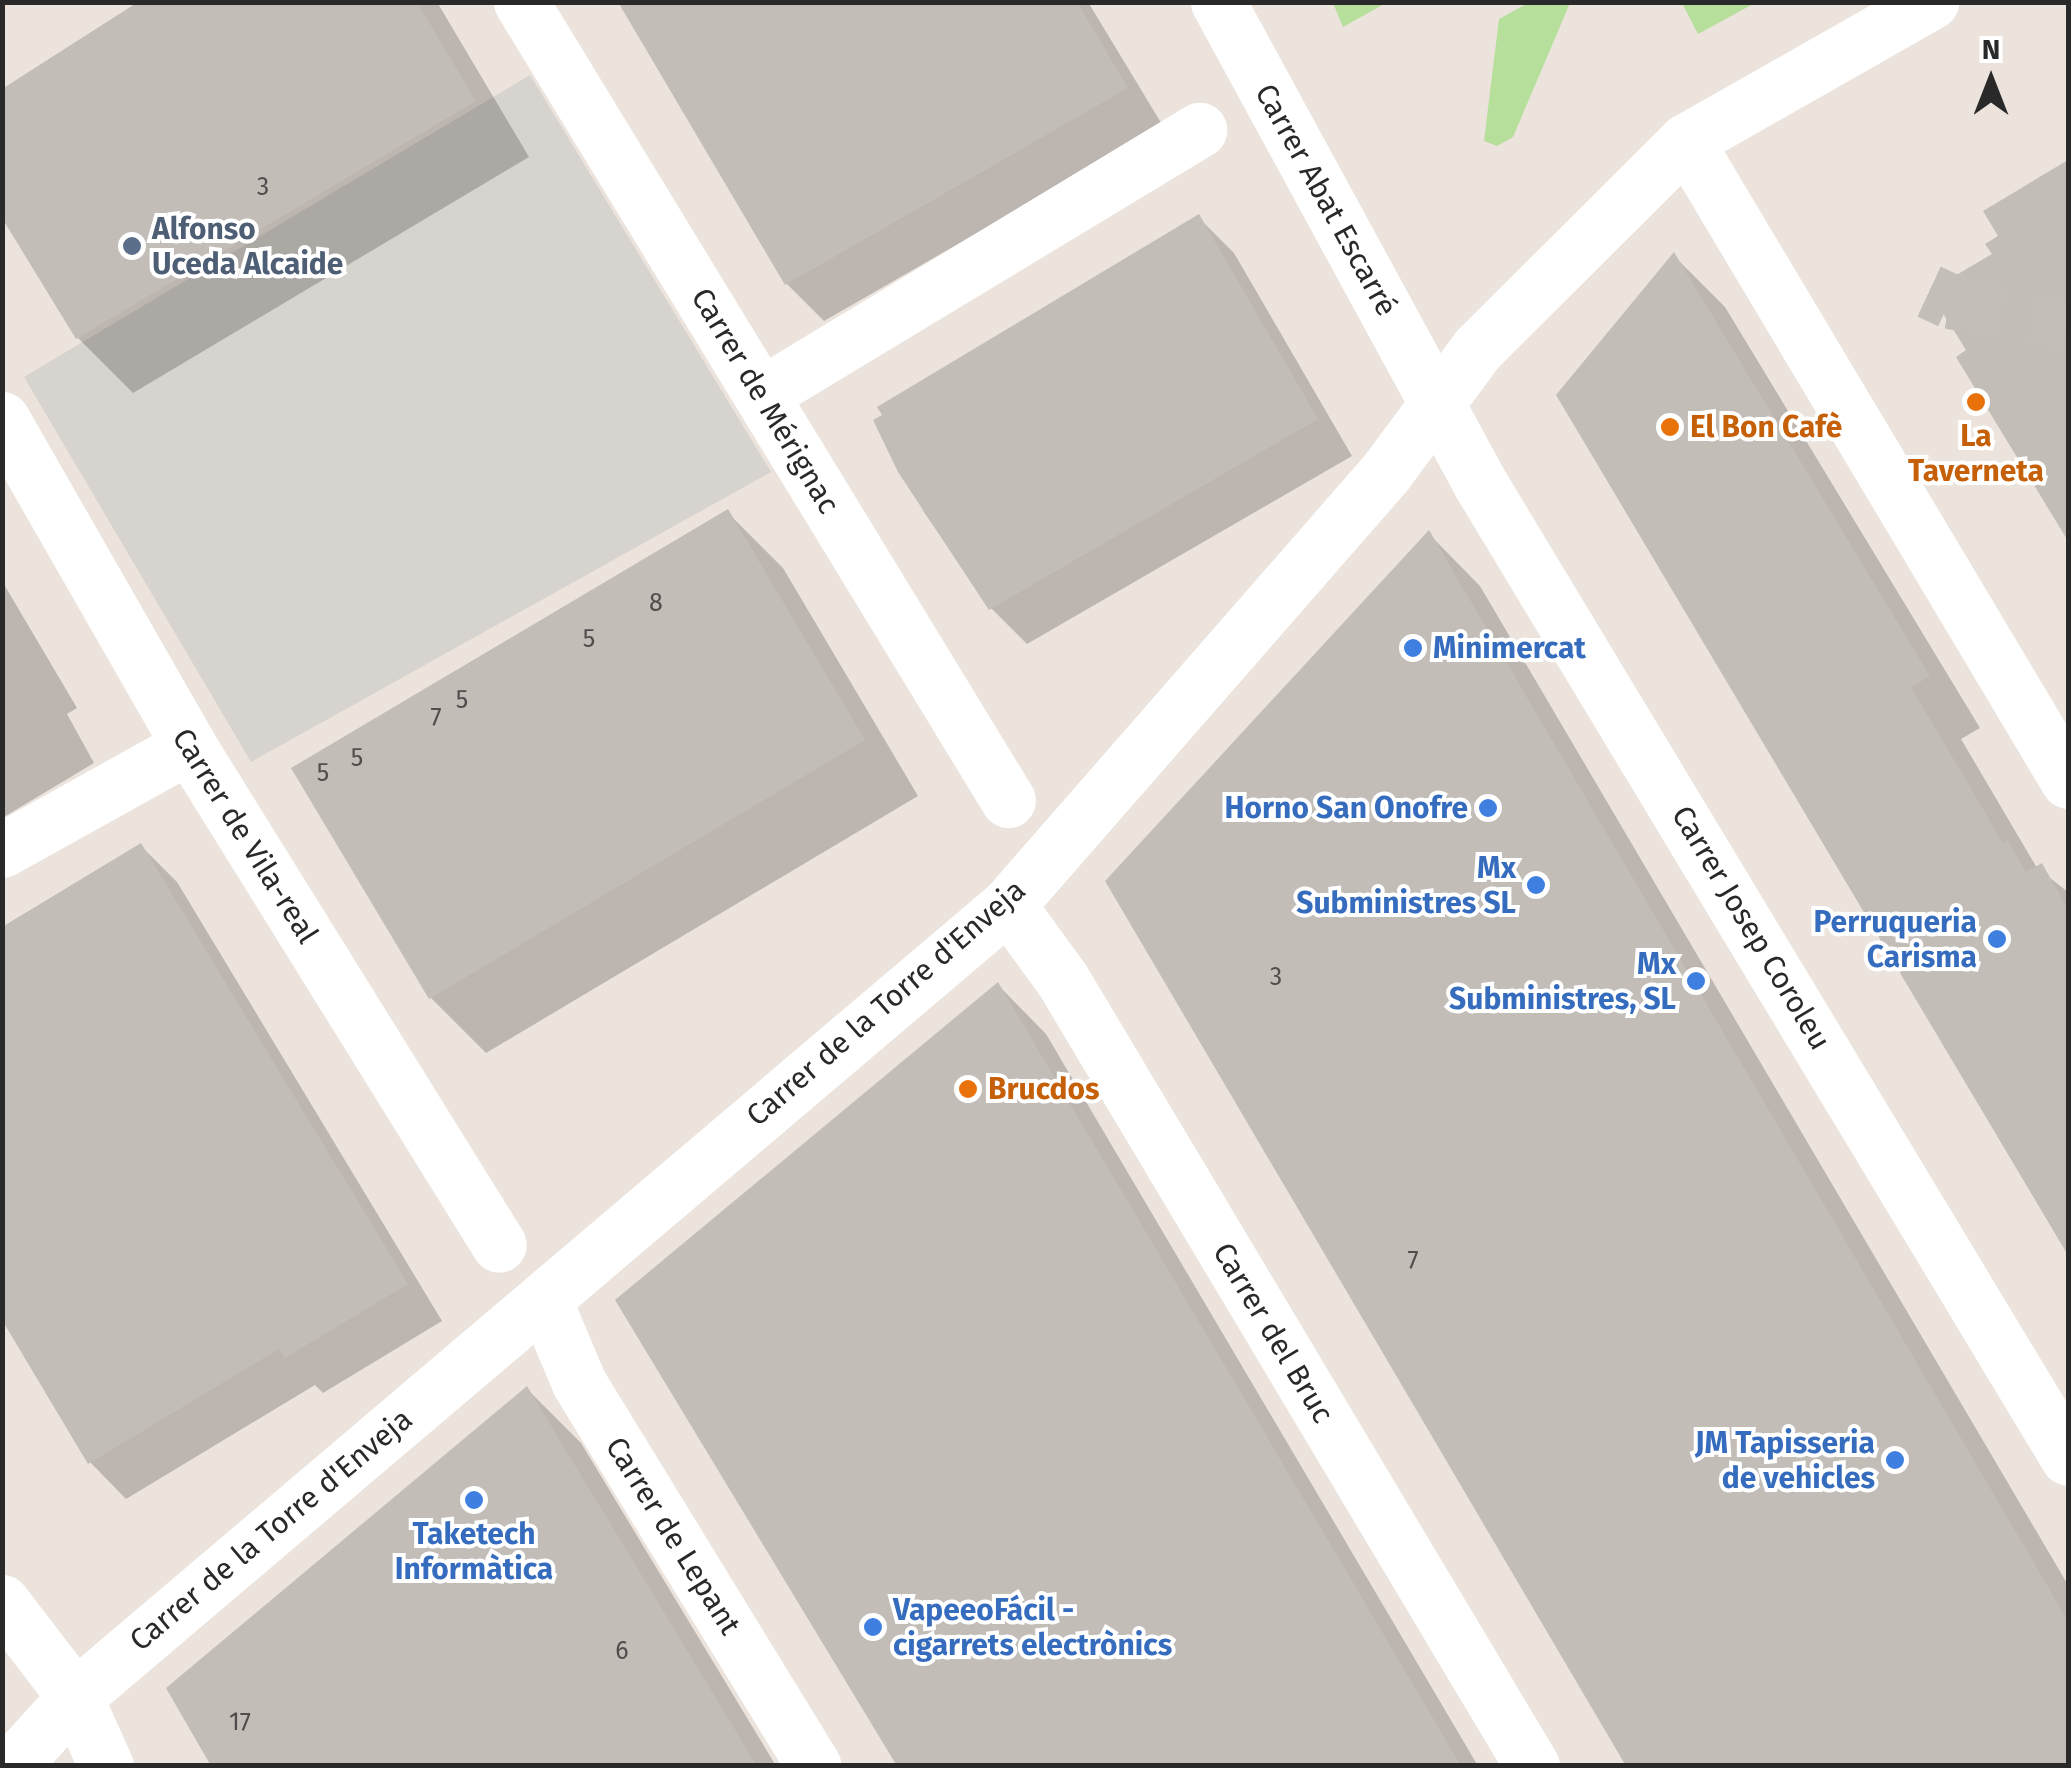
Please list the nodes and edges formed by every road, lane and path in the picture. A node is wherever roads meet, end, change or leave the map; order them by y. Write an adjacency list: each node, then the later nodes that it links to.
1 (521, 2): 6 (street, Carrer de Mérignac)
2 (1218, 2): 7 (street, Carrer Abat Escarré)
3 (1932, 2): 5 (street, Carrer de la Torre d'Enveja)
4 (1198, 130): 6 (street)
5 (1686, 141): 7 (street, Carrer de la Torre d'Enveja); 10 (street)
6 (762, 394): 11 (street, Carrer de Mérignac)
7 (1434, 398): 13 (street, Carrer de la Torre d'Enveja); 16 (street, Carrer Josep Coroleu)
8 (2, 419): 9 (street, Carrer de Vila-real)
9 (189, 746): 12 (street); 14 (street, Carrer de Vila-real)
10 (2068, 781)
11 (1008, 800)
12 (2, 850)
13 (1008, 905): 15 (street, Carrer de la Torre d'Enveja); 22 (street, Carrer del Bruc)
14 (499, 1245)
15 (544, 1300): 18 (street, Carrer de la Torre d'Enveja); 21 (street, Carrer de Lepant)
16 (2068, 1458)
17 (2, 1602): 18 (street)
18 (75, 1697): 19 (street, Carrer de la Torre d'Enveja); 20 (street)
19 (12, 1766)
20 (106, 1766)
21 (814, 1766)
22 (1532, 1766)

